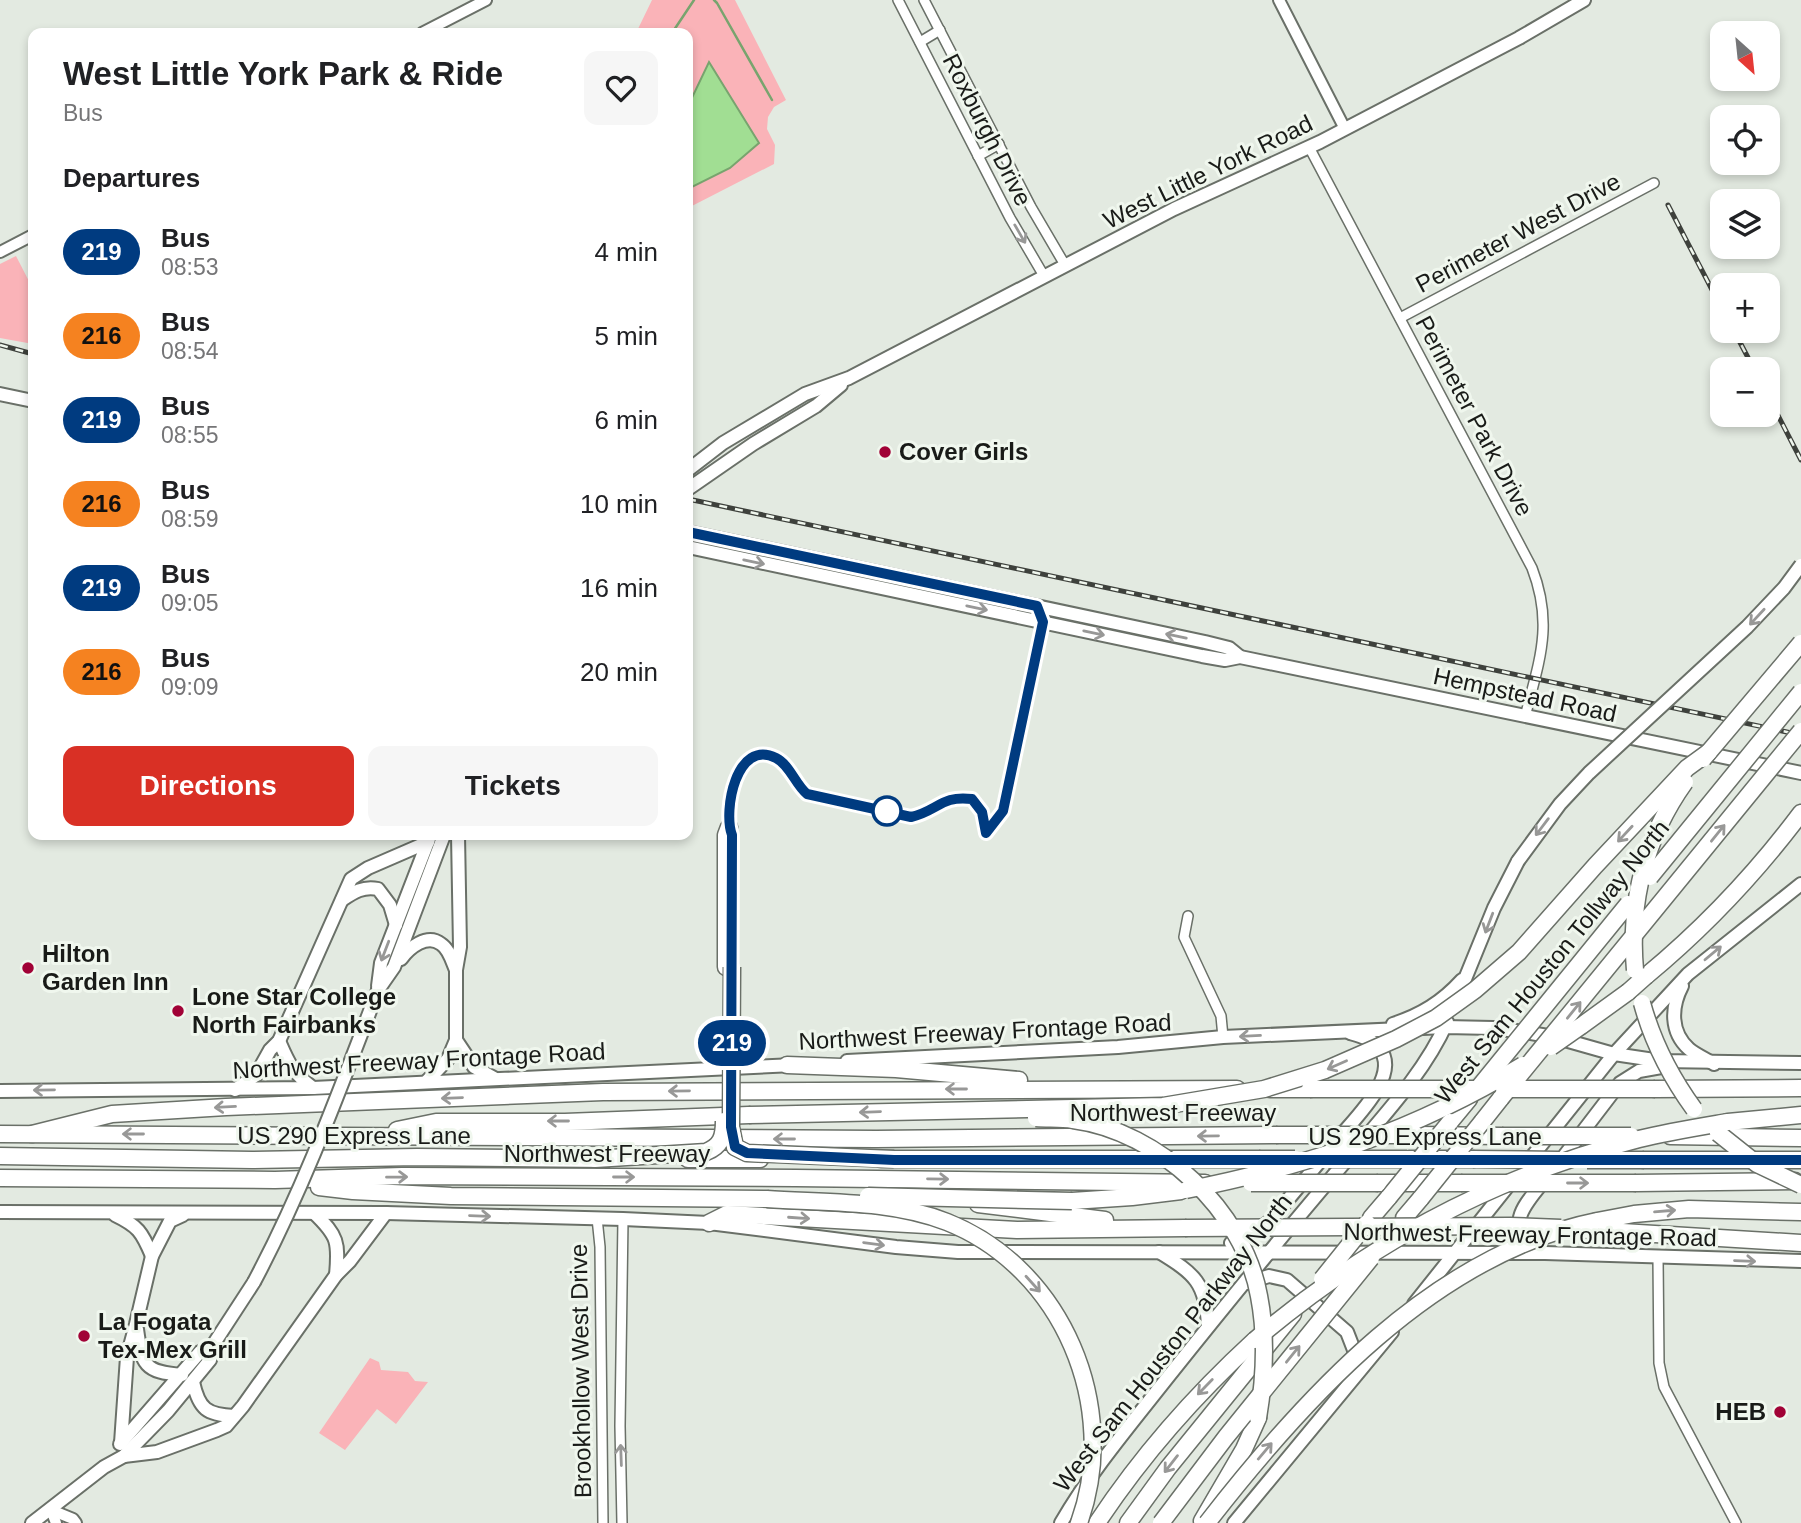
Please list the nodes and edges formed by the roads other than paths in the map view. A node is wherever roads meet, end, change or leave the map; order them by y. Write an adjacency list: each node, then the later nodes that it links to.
1 (486, 0): 6 (street)
2 (898, 0): 8 (street, Roxburgh Drive)
3 (925, 0): 7 (street, Roxburgh Drive)
4 (1279, 0): 9 (street)
5 (1584, 0): 9 (main road, West Little York Road)
6 (432, 28)
7 (940, 30): 8 (street); 10 (street, Roxburgh Drive)
8 (920, 42): 12 (street, Roxburgh Drive)
9 (1345, 129): 11 (main road, West Little York Road)
10 (999, 144): 12 (street); 16 (street, Roxburgh Drive)
11 (1310, 147): 16 (main road, West Little York Road); 18 (street, Perimeter Park Drive)
12 (978, 156): 17 (street, Roxburgh Drive, one-way to 17)
13 (1654, 183): 18 (street, Perimeter West Drive)
14 (28, 238): 15 (street)
15 (0, 252)
16 (1065, 265): 17 (main road, West Little York Road)
17 (1044, 276): 19 (main road, West Little York Road)
18 (1400, 318): 30 (street, Perimeter Park Drive)
19 (849, 379): 22 (main road, West Little York Road); 23 (main road, West Little York Road)
20 (0, 394): 21 (main road)
21 (28, 400)
22 (693, 466)
23 (693, 486)
24 (693, 533): 28 (main road, Hempstead Road, one-way to 24)
25 (693, 548): 28 (main road, Hempstead Road, one-way to 28)
26 (1801, 565): 45 (main road, West Sam Houston Parkway North, one-way to 45, bridge)
27 (1801, 643): 32 (highway, bridge)
28 (1240, 657): 30 (main road, Hempstead Road)
29 (1801, 692): 118 (highway, West Sam Houston Tollway North, one-way to 118, bridge)
30 (1525, 717): 33 (main road, Hempstead Road)
31 (1801, 731): 119 (highway, West Sam Houston Tollway North, one-way to 31, bridge)
32 (1709, 752): 67 (highway, one-way to 67, bridge); 80 (highway, bridge)
33 (1801, 773)
34 (1801, 813): 81 (highway, bridge)
35 (425, 840): 40 (main road)
36 (428, 840): 42 (main road)
37 (442, 840): 43 (main road)
38 (458, 840): 46 (main road)
39 (1796, 888): 47 (main road, one-way to 39)
40 (341, 900): 42 (main road); 54 (main road)
41 (1188, 916): 52 (street)
42 (396, 925): 48 (main road, one-way to 48)
43 (394, 967): 46 (main road); 48 (main road)
44 (729, 967): 44 (highway); 74 (highway, bridge); 75 (highway, bridge)
45 (1471, 969): 49 (main road, West Sam Houston Parkway North); 50 (main road)
46 (456, 970): 53 (main road)
47 (1688, 974): 55 (main road); 58 (main road)
48 (378, 990): 106 (main road, bridge)
49 (1445, 1027): 50 (main road, Northwest Freeway Frontage Road); 55 (main road, Northwest Freeway Frontage Road); 95 (main road, West Sam Houston Parkway North)
50 (1378, 1028): 51 (main road, Northwest Freeway Frontage Road)
51 (1343, 1030): 52 (main road, Northwest Freeway Frontage Road, one-way to 52); 94 (main road)
52 (1223, 1037): 59 (main road, Northwest Freeway Frontage Road)
53 (456, 1040): 60 (main road); 61 (main road)
54 (279, 1041): 62 (main road); 65 (main road)
55 (1614, 1054): 56 (main road, Northwest Freeway Frontage Road); 96 (main road)
56 (1681, 1063): 58 (main road, Northwest Freeway Frontage Road); 97 (main road)
57 (1801, 1063): 58 (main road, Northwest Freeway Frontage Road)
58 (1714, 1064)
59 (786, 1065): 60 (main road, Northwest Freeway Frontage Road); 63 (highway)
60 (495, 1078): 61 (main road, Northwest Freeway Frontage Road)
61 (426, 1082): 62 (main road, Northwest Freeway Frontage Road)
62 (313, 1088): 65 (main road, Northwest Freeway Frontage Road)
63 (1147, 1088): 64 (highway, bridge); 70 (highway, one-way to 70)
64 (1801, 1088)
65 (235, 1090): 66 (main road, Northwest Freeway Frontage Road, one-way to 66)
66 (0, 1091)
67 (957, 1110): 71 (highway, one-way to 71, bridge); 120 (highway, bridge)
68 (1801, 1115): 117 (highway, one-way to 117, bridge)
69 (0, 1134): 70 (highway, Northwest Freeway)
70 (32, 1134): 71 (highway, Northwest Freeway, one-way to 70)
71 (370, 1135): 72 (highway, Northwest Freeway, one-way to 71, bridge)
72 (1801, 1138)
73 (0, 1156): 74 (highway, US 290 Express Lane)
74 (595, 1159): 75 (highway, US 290 Express Lane, bridge)
75 (894, 1160): 76 (highway, US 290 Express Lane, bridge)
76 (1801, 1160)
77 (0, 1178): 79 (highway, Northwest Freeway)
78 (796, 1178): 79 (highway, Northwest Freeway, one-way to 78); 80 (highway, Northwest Freeway, one-way to 80, bridge); 91 (highway)
79 (275, 1180): 81 (highway)
80 (1801, 1183)
81 (767, 1199): 116 (highway, one-way to 116, bridge)
82 (0, 1212): 84 (main road, Northwest Freeway Frontage Road)
83 (1801, 1212): 121 (highway, one-way to 83, bridge)
84 (112, 1213): 85 (main road, Northwest Freeway Frontage Road); 98 (main road)
85 (188, 1213): 86 (main road, Northwest Freeway Frontage Road); 98 (main road)
86 (314, 1213): 87 (main road, Northwest Freeway Frontage Road); 101 (main road)
87 (386, 1213): 88 (main road, Northwest Freeway Frontage Road, one-way to 88); 101 (main road)
88 (597, 1218): 89 (main road, Northwest Freeway Frontage Road); 113 (street, Brookhollow West Drive)
89 (623, 1219): 90 (main road, Northwest Freeway Frontage Road); 114 (street, Brookhollow West Drive, one-way to 89)
90 (709, 1223): 91 (highway, one-way to 91); 93 (main road, Northwest Freeway Frontage Road, one-way to 93)
91 (1186, 1224): 92 (highway, bridge)
92 (1797, 1242)
93 (1159, 1252): 94 (main road, Northwest Freeway Frontage Road); 104 (main road)
94 (1211, 1252): 95 (main road, Northwest Freeway Frontage Road)
95 (1268, 1252): 96 (main road, Northwest Freeway Frontage Road); 102 (main road, West Sam Houston Parkway North)
96 (1456, 1252): 97 (main road, Northwest Freeway Frontage Road); 105 (main road)
97 (1545, 1253): 99 (main road, Northwest Freeway Frontage Road)
98 (152, 1255): 103 (main road)
99 (1658, 1258): 100 (main road, Northwest Freeway Frontage Road, one-way to 100); 123 (street)
100 (1801, 1261)
101 (336, 1275): 107 (main road)
102 (1241, 1285): 104 (main road, West Sam Houston Parkway North); 105 (main road)
103 (136, 1324): 106 (main road); 108 (main road)
104 (1208, 1326): 115 (main road, West Sam Houston Parkway North)
105 (1355, 1377): 122 (main road)
106 (187, 1379): 107 (main road); 108 (main road)
107 (234, 1416): 108 (main road)
108 (122, 1450): 109 (main road)
109 (51, 1510): 110 (main road); 111 (street); 112 (street)
110 (32, 1523)
111 (57, 1523)
112 (76, 1523)
113 (603, 1523)
114 (622, 1523)
115 (1061, 1523)
116 (1079, 1523)
117 (1097, 1523)
118 (1128, 1523)
119 (1161, 1523)
120 (1201, 1523)
121 (1207, 1523)
122 (1234, 1523)
123 (1736, 1523)

